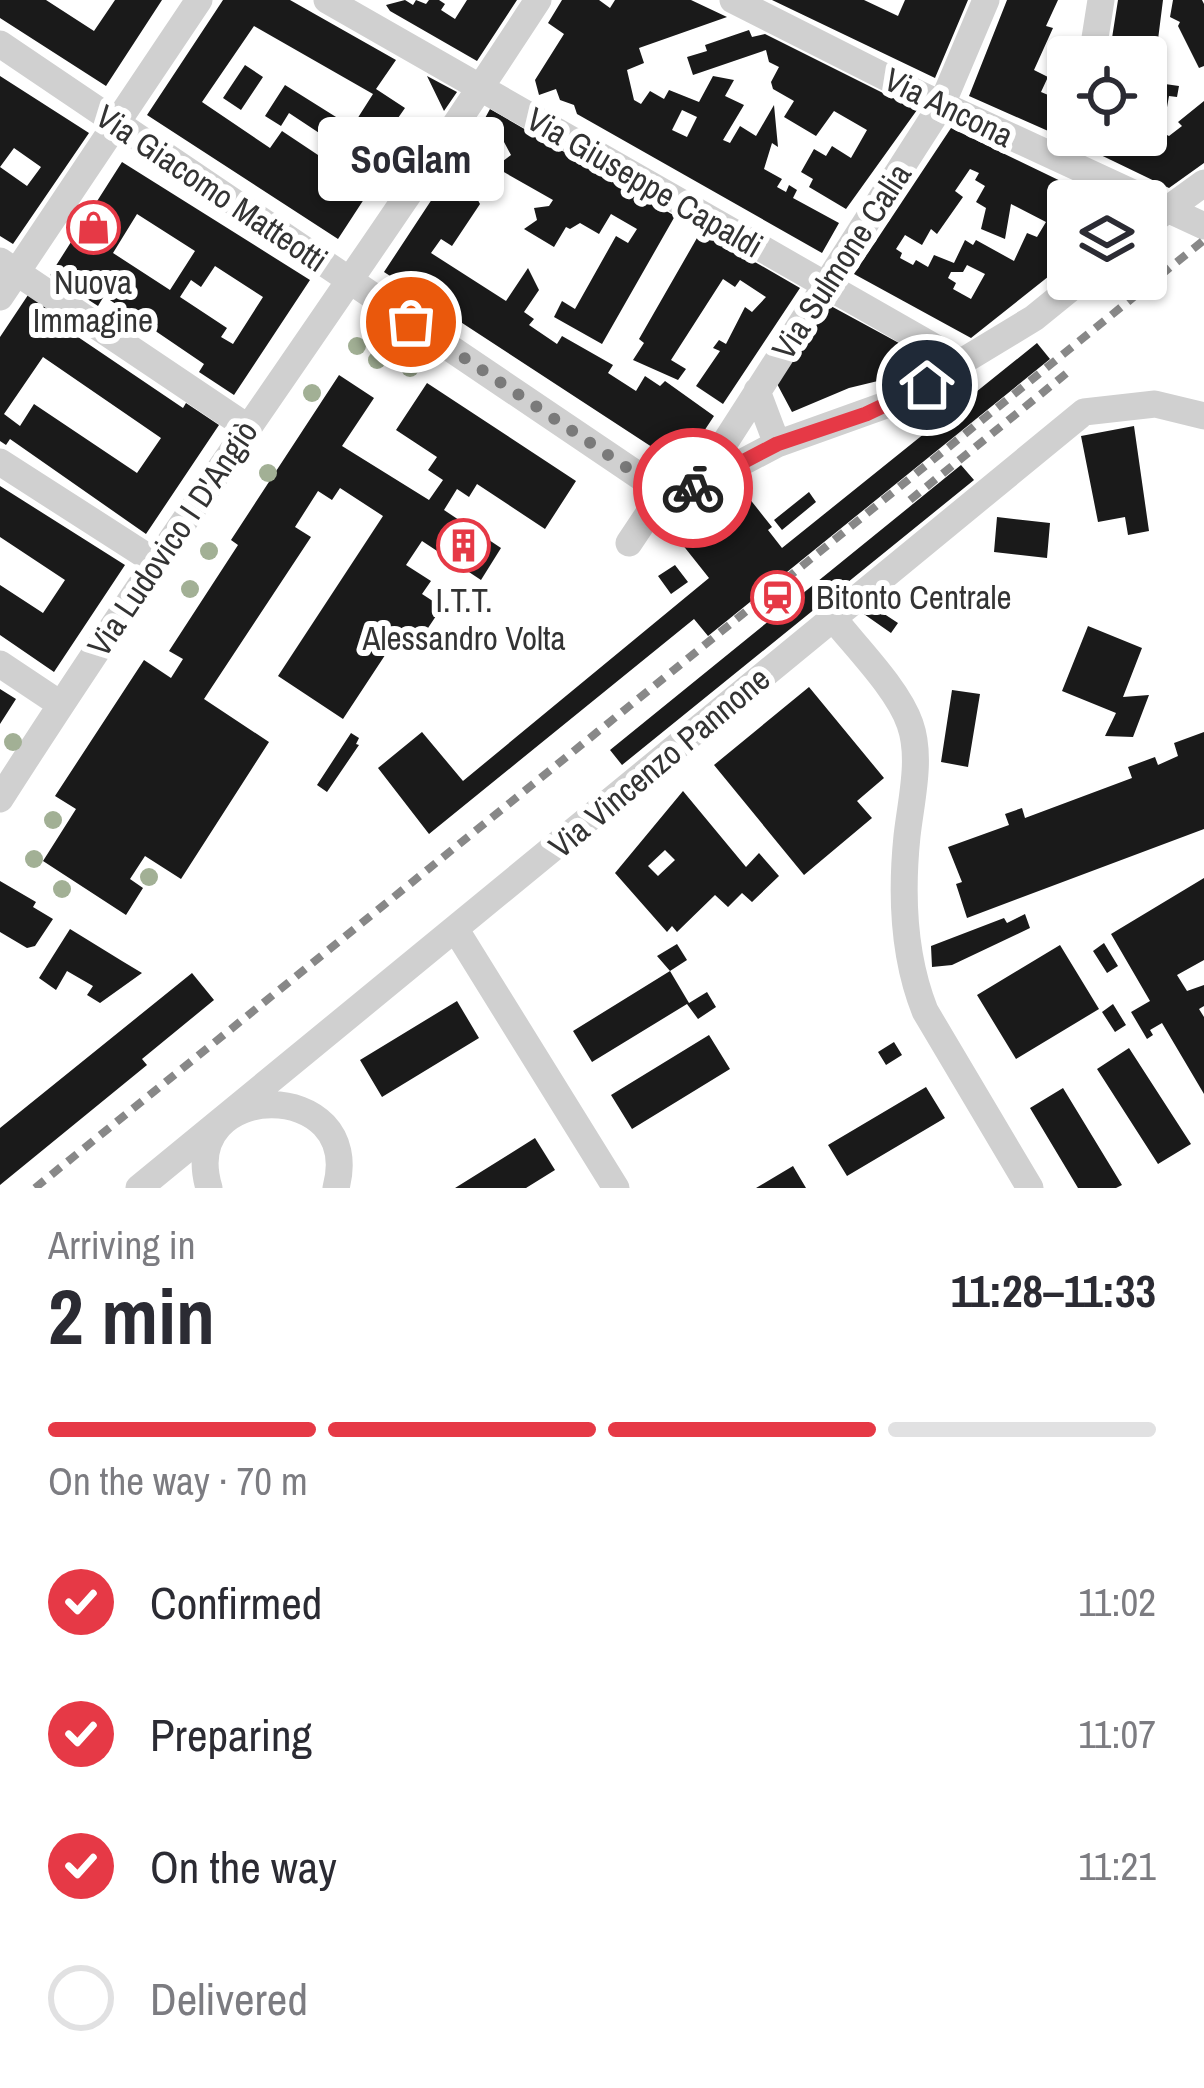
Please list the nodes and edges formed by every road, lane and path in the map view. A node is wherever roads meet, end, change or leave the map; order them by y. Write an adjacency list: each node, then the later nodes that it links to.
1 (199, 0): 11 (street)
2 (327, 0): 9 (street, Via Giuseppe Capaldi)
3 (538, 0): 9 (street, Via Ludovico I D'Angiò)
4 (733, 0): 10 (street, Via Ancona)
5 (986, 0): 10 (street, Via Sulmone Calia)
6 (1101, 0): 7 (street)
7 (1096, 36)
8 (0, 44): 11 (street, Via Giacomo Matteotti)
9 (480, 89): 20 (street, Via Ludovico I D'Angiò); 21 (street, Via Giuseppe Capaldi)
10 (941, 104): 12 (street, Via Ancona); 21 (street, Via Sulmone Calia)
11 (117, 124): 19 (street); 20 (street, Via Giacomo Matteotti)
12 (1047, 141)
13 (1077, 156): 14 (street, Via Ancona)
14 (1108, 180)
15 (1204, 183): 16 (street)
16 (1167, 210)
17 (1167, 220): 18 (street, Via Ancona)
18 (1204, 226)
19 (8, 266): 22 (street); 27 (street)
20 (349, 282): 27 (street, Via Ludovico I D'Angiò); 31 (street, Via Giacomo Matteotti)
21 (828, 285): 24 (street, Via Giuseppe Capaldi); 25 (street, Via Sulmone Calia)
22 (0, 297)
23 (1055, 300): 24 (street)
24 (962, 363): 28 (street)
25 (757, 391): 28 (street); 30 (street, Via Sulmone Calia)
26 (1204, 416): 34 (street, Via Vincenzo Pannone)
27 (248, 427): 33 (street, Via Ludovico I D'Angiò)
28 (777, 444): 30 (street)
29 (0, 462): 33 (street)
30 (697, 486): 31 (street)
31 (663, 492): 32 (street)
32 (629, 543)
33 (154, 561): 36 (street, Via Ludovico I D'Angiò)
34 (833, 618): 38 (street, Via Vincenzo Pannone); 44 (street)
35 (0, 664): 36 (street)
36 (60, 704): 37 (street, Via Ludovico I D'Angiò)
37 (0, 799)
38 (456, 930): 39 (street, Via Vincenzo Pannone); 43 (street)
39 (227, 1118): 40 (street, Via Vincenzo Pannone); 41 (street); 42 (street)
40 (139, 1188)
41 (209, 1188)
42 (336, 1188)
43 (616, 1188)
44 (1030, 1188)

